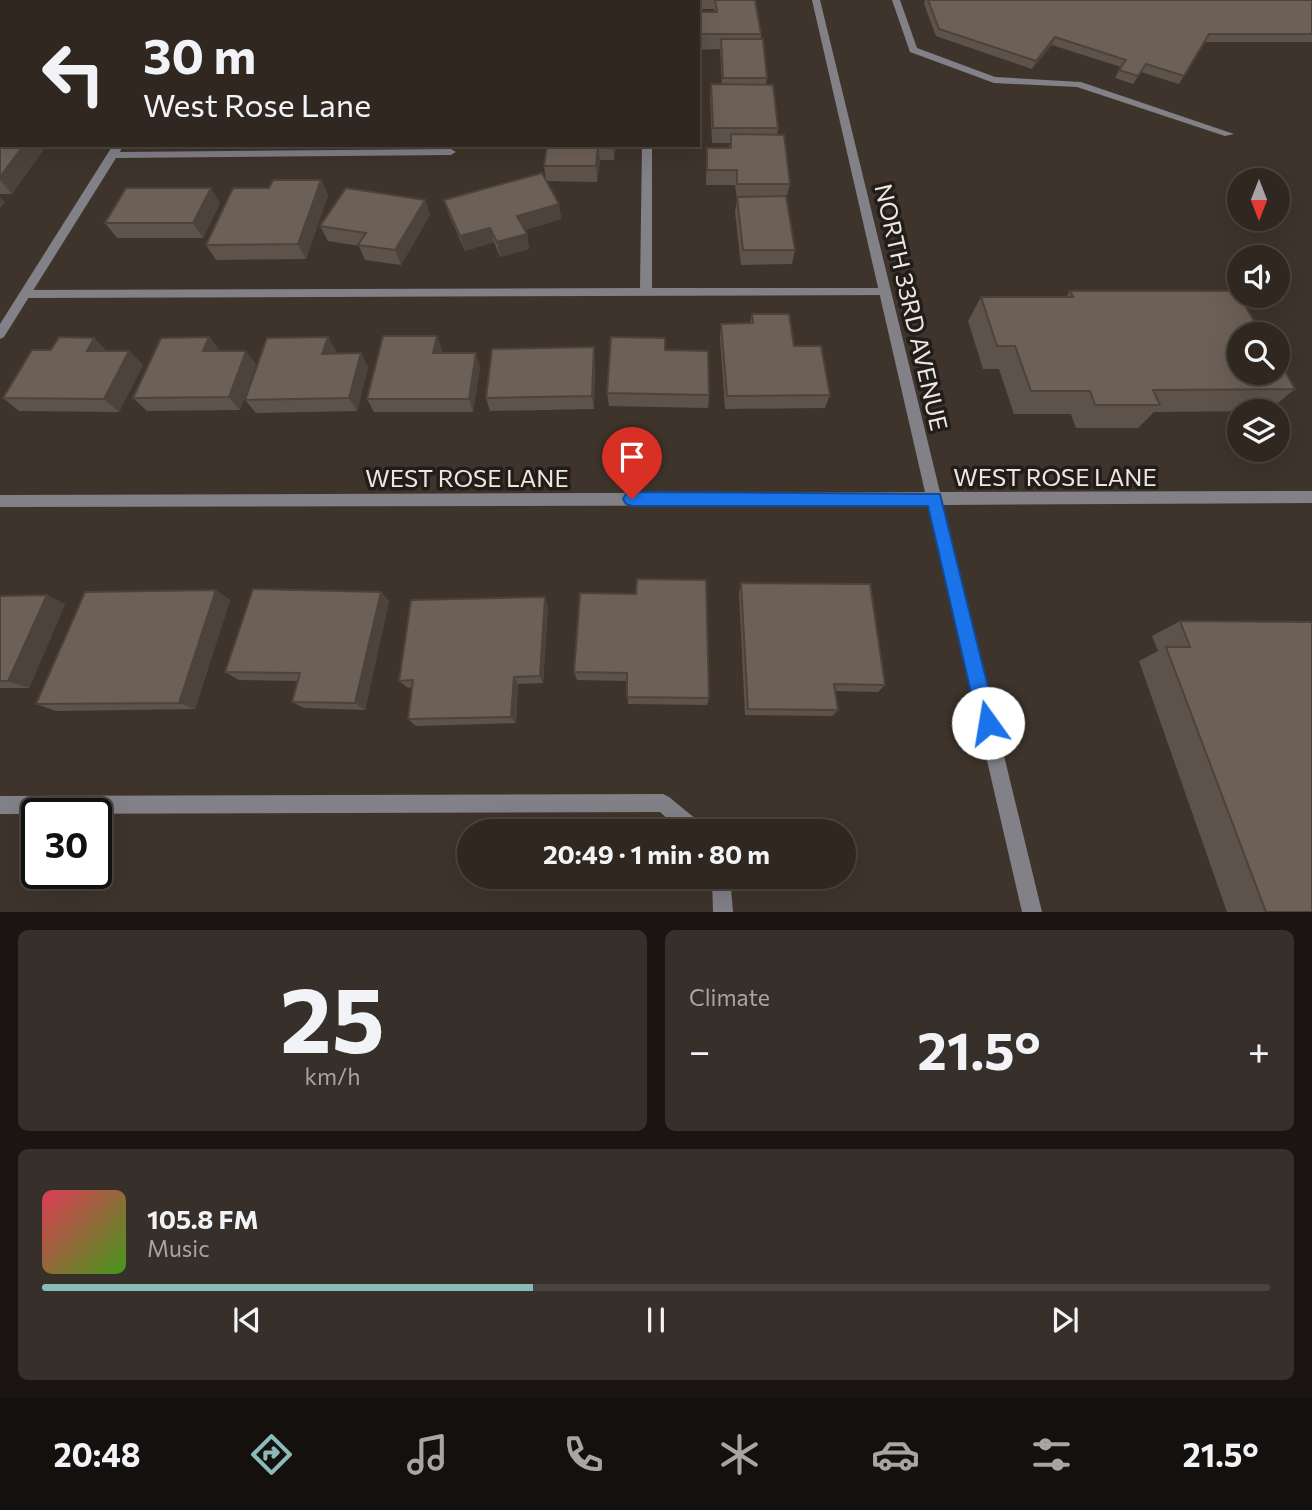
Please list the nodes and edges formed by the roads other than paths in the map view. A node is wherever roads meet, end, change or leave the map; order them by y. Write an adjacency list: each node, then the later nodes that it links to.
1 (816, 0): 8 (street, NORTH 33RD AVENUE)
2 (896, 0): 3 (street)
3 (1230, 134)
4 (647, 147): 7 (street)
5 (116, 150): 6 (street); 9 (street)
6 (451, 152)
7 (646, 291): 8 (street); 9 (street)
8 (885, 292): 12 (street, NORTH 33RD AVENUE)
9 (25, 294): 10 (street)
10 (0, 334)
11 (1312, 497): 12 (street, WEST ROSE LANE)
12 (934, 499): 13 (street, WEST ROSE LANE); 18 (street, NORTH 33RD AVENUE)
13 (0, 501)
14 (0, 805): 15 (street)
15 (681, 819)
16 (722, 889): 17 (street)
17 (723, 912)
18 (1032, 912)

